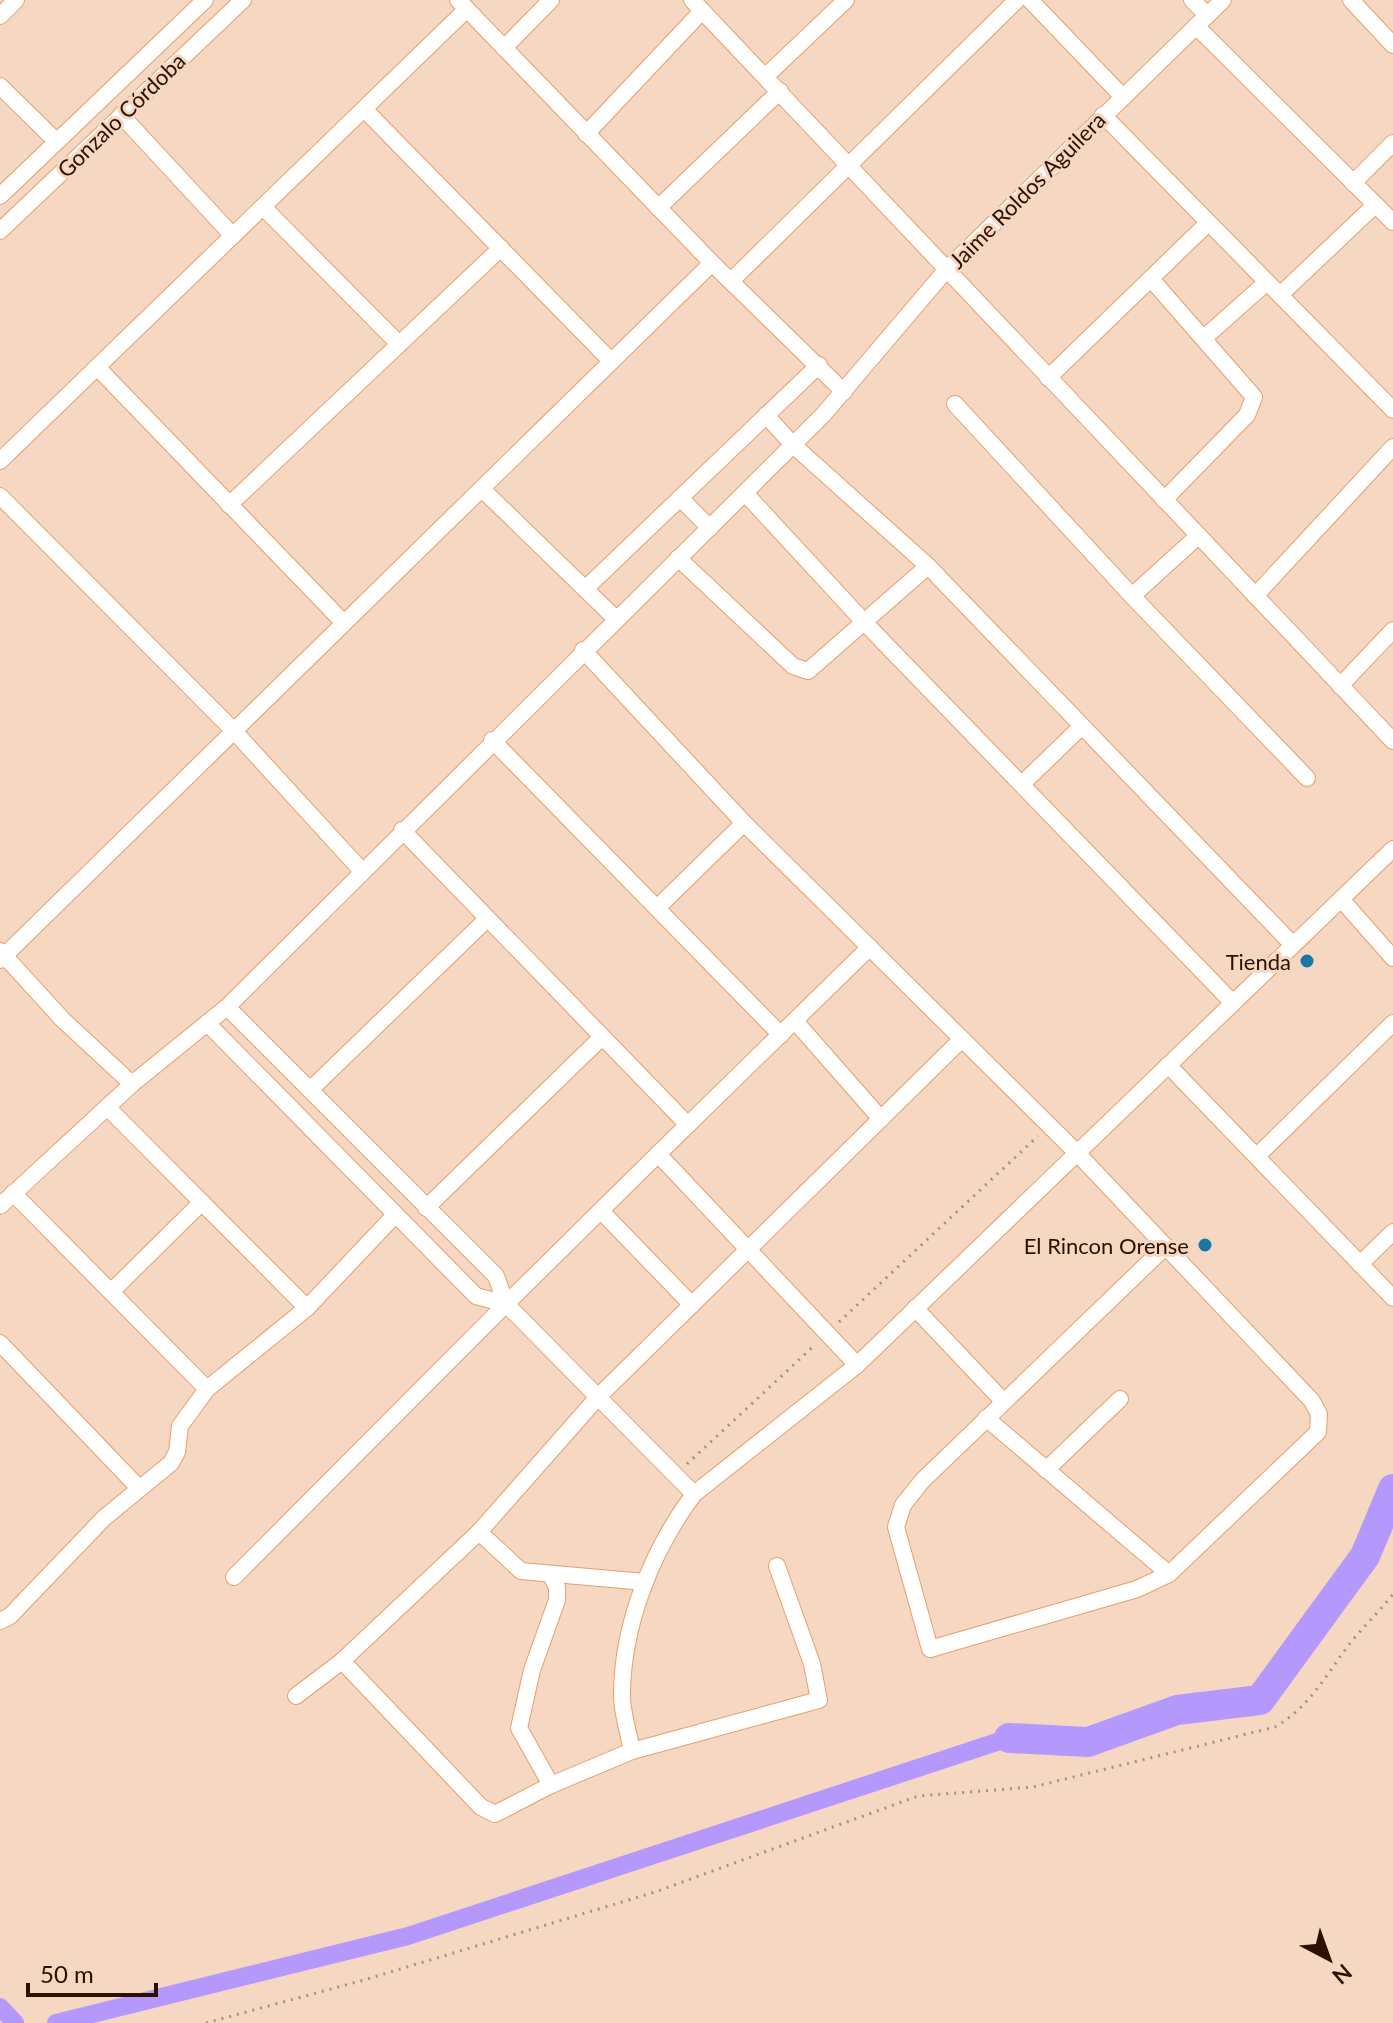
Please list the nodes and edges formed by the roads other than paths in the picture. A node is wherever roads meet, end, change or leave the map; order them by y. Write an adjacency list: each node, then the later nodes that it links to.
1 (16, 0): 13 (street)
2 (205, 0): 25 (street, Gonzalo Córdoba)
3 (243, 0): 22 (street, Gonzalo Córdoba)
4 (551, 0): 16 (street)
5 (846, 0): 17 (street)
6 (1017, 0): 27 (street)
7 (1030, 0): 20 (street)
8 (1192, 0): 14 (street)
9 (1223, 0): 14 (street, Jaime Roldos Aguilera)
10 (1351, 0): 15 (street)
11 (462, 5): 16 (street); 21 (street)
12 (697, 5): 17 (street); 24 (street)
13 (0, 16)
14 (1202, 21): 20 (street, Jaime Roldos Aguilera); 28 (street)
15 (1392, 41)
16 (504, 48): 24 (street)
17 (766, 76): 19 (street)
18 (0, 86): 25 (street)
19 (780, 91): 27 (street); 32 (street)
20 (1122, 96): 23 (street, Jaime Roldos Aguilera)
21 (364, 109): 31 (street); 37 (street)
22 (121, 115): 35 (street, Gonzalo Córdoba); 36 (street)
23 (1103, 115): 34 (street); 39 (street, Jaime Roldos Aguilera)
24 (586, 134): 32 (street)
25 (56, 141): 29 (street, Gonzalo Córdoba)
26 (1393, 143): 28 (street)
27 (849, 166): 39 (street); 41 (street)
28 (1353, 183): 30 (street)
29 (0, 196)
30 (1375, 205): 33 (street); 43 (street)
31 (263, 207): 36 (street); 45 (street)
32 (658, 208): 38 (street)
33 (1393, 222)
34 (1208, 223): 40 (street); 42 (street)
35 (0, 231)
36 (233, 236): 48 (street)
37 (501, 248): 45 (street); 46 (street)
38 (712, 263): 41 (street); 46 (street)
39 (947, 269): 49 (street); 50 (street, Jaime Roldos Aguilera)
40 (1152, 280): 44 (street); 49 (street)
41 (731, 281): 47 (street)
42 (1267, 282): 43 (street); 44 (street)
43 (1280, 295): 52 (street)
44 (1204, 338): 61 (street)
45 (399, 344): 62 (street)
46 (611, 361): 57 (street)
47 (819, 365): 50 (street); 53 (street)
48 (97, 367): 56 (street); 62 (street)
49 (1048, 378): 61 (street)
50 (844, 392): 54 (street, Jaime Roldos Aguilera)
51 (955, 404): 68 (street)
52 (1393, 410)
53 (766, 415): 54 (street); 60 (street)
54 (792, 444): 58 (street, Jaime Roldos Aguilera); 66 (street)
55 (1393, 447): 69 (street)
56 (0, 461)
57 (483, 490): 67 (street); 71 (street)
58 (745, 493): 63 (street, Jaime Roldos Aguilera); 72 (street)
59 (0, 496): 77 (street)
60 (680, 498): 63 (street); 67 (street)
61 (1164, 500): 64 (street)
62 (229, 505): 71 (street)
63 (710, 528): 65 (street, Jaime Roldos Aguilera)
64 (1198, 536): 68 (street); 69 (street)
65 (678, 558): 70 (street, Jaime Roldos Aguilera); 72 (street)
66 (928, 566): 72 (street); 76 (street)
67 (585, 589): 70 (street)
68 (1132, 596): 80 (street)
69 (1255, 596): 75 (street)
70 (615, 618): 74 (street, Jaime Roldos Aguilera)
71 (343, 622): 77 (street)
72 (865, 623): 81 (street)
73 (1393, 630): 75 (street)
74 (583, 650): 78 (street, Jaime Roldos Aguilera); 82 (street)
75 (1340, 686): 79 (street)
76 (1082, 726): 81 (street); 89 (street)
77 (235, 732): 85 (street); 91 (street)
78 (492, 740): 83 (street, Jaime Roldos Aguilera); 87 (street)
79 (1393, 741)
80 (1307, 778)
81 (1023, 783): 93 (street)
82 (744, 823): 87 (street); 90 (street)
83 (402, 830): 85 (street, Jaime Roldos Aguilera); 88 (street)
84 (1393, 849): 86 (street)
85 (361, 870): 94 (street, Jaime Roldos Aguilera)
86 (1341, 899): 89 (street); 92 (street)
87 (657, 908): 98 (street)
88 (487, 919): 99 (street); 103 (street)
89 (1293, 945): 93 (street)
90 (870, 947): 95 (street); 100 (street)
91 (1, 956): 102 (street)
92 (1393, 958)
93 (1233, 1003): 101 (street)
94 (227, 1007): 96 (street, Jaime Roldos Aguilera); 103 (street)
95 (795, 1021): 98 (street); 105 (street)
96 (207, 1023): 102 (street, Jaime Roldos Aguilera); 115 (street)
97 (1393, 1023): 109 (street)
98 (781, 1035): 106 (street)
99 (602, 1037): 106 (street); 113 (street)
100 (962, 1039): 105 (street); 107 (street)
101 (1168, 1065): 107 (street); 109 (street)
102 (132, 1084): 104 (street, Jaime Roldos Aguilera)
103 (310, 1090): 113 (street)
104 (107, 1107): 110 (street, Jaime Roldos Aguilera); 111 (street)
105 (881, 1119): 118 (street)
106 (688, 1125): 108 (street)
107 (1077, 1153): 117 (street); 125 (street)
108 (658, 1154): 114 (street); 118 (street)
109 (1257, 1156): 119 (street)
110 (13, 1193): 112 (street, Jaime Roldos Aguilera); 120 (street)
111 (202, 1202): 120 (street); 124 (street)
112 (0, 1206)
113 (426, 1208): 122 (street)
114 (601, 1211): 122 (street); 123 (street)
115 (395, 1215): 122 (street); 124 (street)
116 (1393, 1232): 119 (street)
117 (1166, 1246): 131 (street); 139 (street)
118 (749, 1250): 123 (street); 127 (street)
119 (1360, 1264): 121 (street)
120 (113, 1290): 128 (street)
121 (1393, 1298)
122 (506, 1304): 129 (street); 140 (street)
123 (692, 1305): 129 (street)
124 (307, 1308): 128 (street)
125 (915, 1308): 127 (street); 131 (street)
126 (0, 1343): 134 (street)
127 (857, 1365): 135 (street)
128 (207, 1389): 134 (street)
129 (598, 1397): 135 (street); 136 (street)
130 (1120, 1399): 133 (street)
131 (1004, 1402): 132 (street)
132 (986, 1418): 133 (street); 139 (street)
133 (1046, 1470): 139 (street)
134 (138, 1487): 142 (street)
135 (694, 1494): 141 (street)
136 (479, 1532): 138 (street); 143 (street)
137 (777, 1566): 145 (street)
138 (550, 1574): 141 (street); 146 (street)
139 (1169, 1574)
140 (234, 1577)
141 (645, 1582): 145 (street)
142 (0, 1621)
143 (342, 1661): 144 (street); 146 (street)
144 (296, 1696)
145 (632, 1751): 146 (street)
146 (551, 1785)

